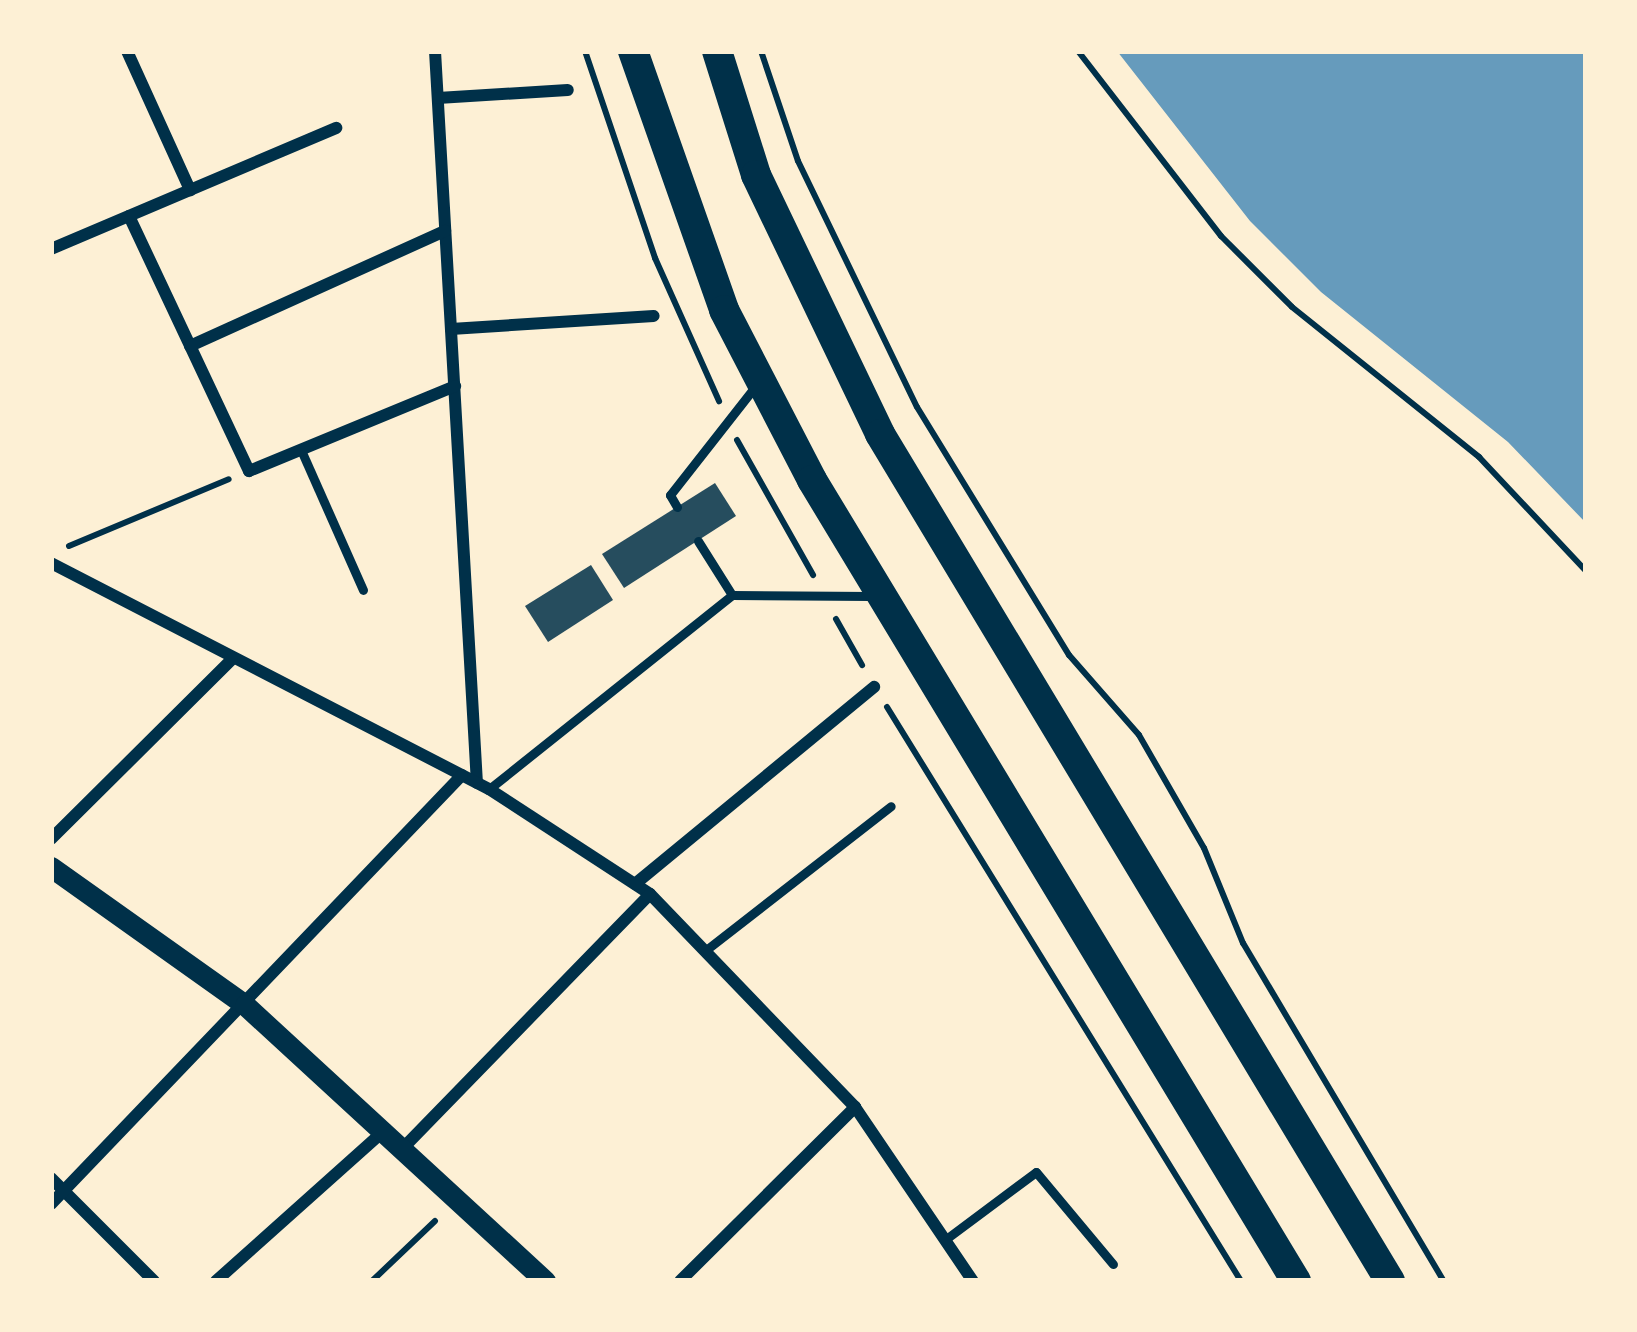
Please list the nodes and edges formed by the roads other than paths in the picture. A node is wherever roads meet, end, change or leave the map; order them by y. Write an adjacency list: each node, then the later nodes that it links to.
1 (127, 51): 9 (street)
2 (435, 51): 3 (street); 7 (street)
3 (445, 51)
4 (633, 51): 16 (main road)
5 (717, 51): 50 (main road)
6 (568, 90): 7 (street)
7 (438, 98): 11 (street)
8 (336, 128): 9 (street)
9 (190, 190): 10 (street)
10 (129, 216): 12 (street); 15 (street)
11 (446, 232): 14 (street); 15 (street)
12 (51, 249)
13 (654, 316): 14 (street)
14 (452, 329): 17 (street)
15 (190, 346): 18 (street)
16 (760, 380): 19 (lane); 24 (main road)
17 (455, 386): 18 (street); 28 (street)
18 (301, 449): 22 (lane)
19 (677, 507)
20 (698, 541): 23 (lane)
21 (51, 563): 25 (street)
22 (363, 590)
23 (732, 595): 24 (lane); 28 (lane)
24 (886, 596): 49 (main road)
25 (232, 659): 27 (street); 30 (street)
26 (874, 687): 32 (street)
27 (462, 775): 28 (street); 35 (street)
28 (483, 786): 32 (street)
29 (891, 806): 34 (lane)
30 (51, 839)
31 (51, 867): 35 (street)
32 (635, 884): 33 (street)
33 (650, 894): 34 (street); 38 (street)
34 (706, 950): 36 (street)
35 (245, 1005): 37 (street); 40 (street)
36 (855, 1107): 42 (street); 47 (street)
37 (387, 1129): 38 (street); 45 (street)
38 (406, 1145): 46 (street)
39 (51, 1178): 40 (street)
40 (64, 1191): 41 (street); 44 (street)
41 (51, 1204)
42 (946, 1239): 43 (lane); 48 (street)
43 (1113, 1264)
44 (154, 1281)
45 (216, 1281)
46 (545, 1281)
47 (680, 1281)
48 (973, 1281)
49 (1296, 1281)
50 (1390, 1281)

